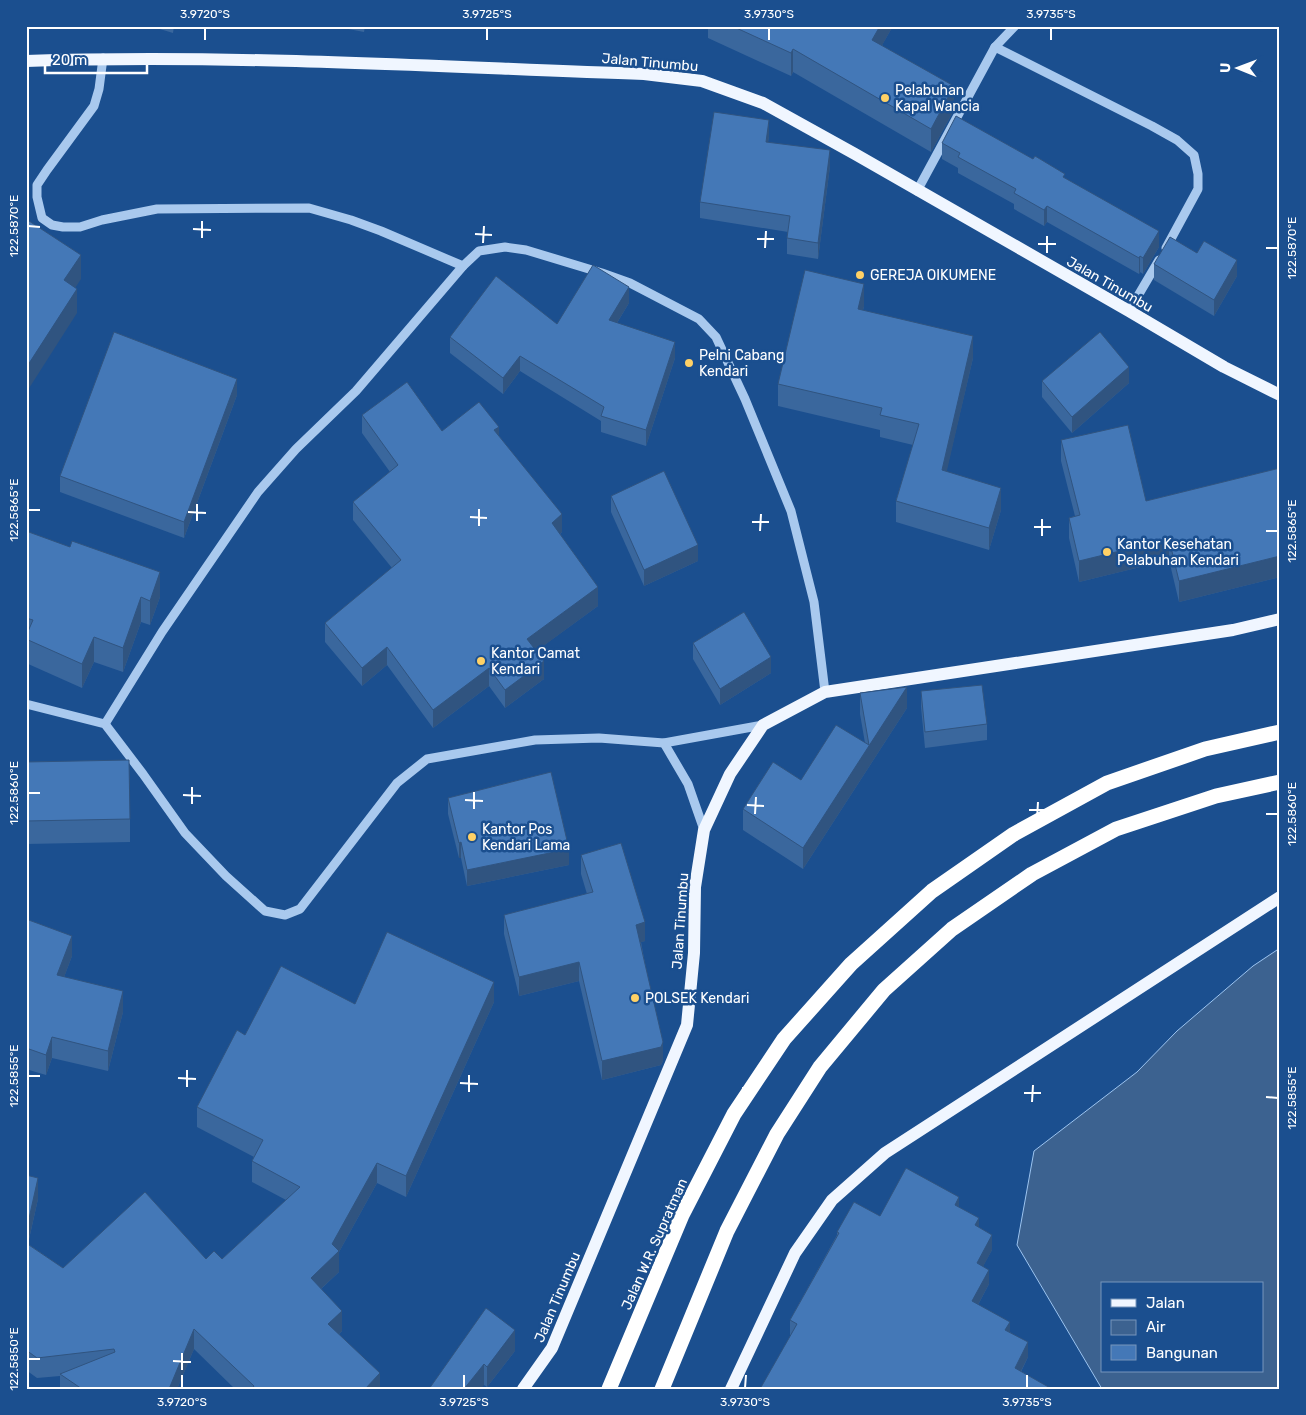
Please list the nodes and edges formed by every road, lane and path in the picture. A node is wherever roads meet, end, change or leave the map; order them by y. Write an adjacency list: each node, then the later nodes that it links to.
1 (1015, 26): 2 (street)
2 (995, 48): 5 (street); 7 (street)
3 (103, 58): 4 (main road, Jalan Tinumbu); 5 (main road, Jalan Tinumbu); 6 (street)
4 (26, 60)
5 (917, 191): 7 (main road, Jalan Tinumbu)
6 (463, 266): 10 (street); 12 (street)
7 (1130, 311): 8 (main road, Jalan Tinumbu)
8 (1280, 395)
9 (1280, 619): 10 (main road, Jalan Tinumbu)
10 (825, 692): 13 (main road, Jalan Tinumbu)
11 (26, 704): 12 (street)
12 (105, 724): 15 (street)
13 (763, 725): 15 (street); 17 (main road, Jalan Tinumbu)
14 (1280, 732): 20 (highway, Jalan W.R. Supratman)
15 (664, 743): 17 (street)
16 (1280, 782): 21 (highway)
17 (704, 830): 19 (main road, Jalan Tinumbu)
18 (1280, 896): 22 (main road)
19 (523, 1389)
20 (610, 1389)
21 (662, 1389)
22 (731, 1389)

